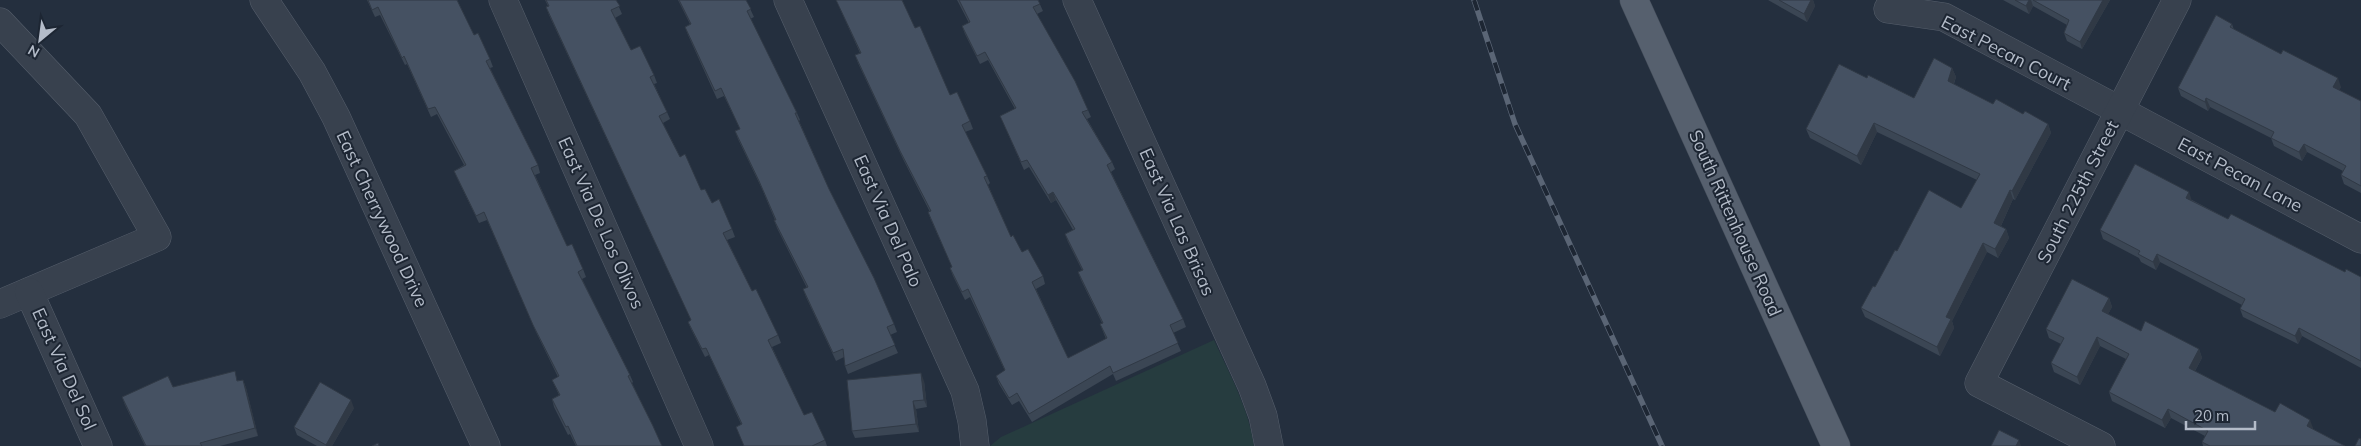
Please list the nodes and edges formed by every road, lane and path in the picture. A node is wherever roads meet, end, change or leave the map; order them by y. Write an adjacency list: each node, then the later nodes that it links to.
1 (264, 0): 14 (street, East Cherrywood Drive)
2 (503, 0): 15 (street, East Via De Los Olivos)
3 (788, 0): 16 (street, East Via Del Palo)
4 (1077, 0): 17 (street, East Via Las Brisas)
5 (1634, 0): 18 (main road, South Rittenhouse Road)
6 (2176, 0): 9 (street, South 225th Street)
7 (1888, 9): 9 (street, East Pecan Court)
8 (0, 22): 11 (street)
9 (2119, 112): 10 (street, East Pecan Lane); 19 (street, South 225th Street)
10 (2361, 239)
11 (29, 292): 12 (street); 13 (street, East Via Del Sol)
12 (0, 304)
13 (98, 446)
14 (486, 446)
15 (699, 446)
16 (975, 446)
17 (1269, 446)
18 (1836, 446)
19 (2101, 446)

